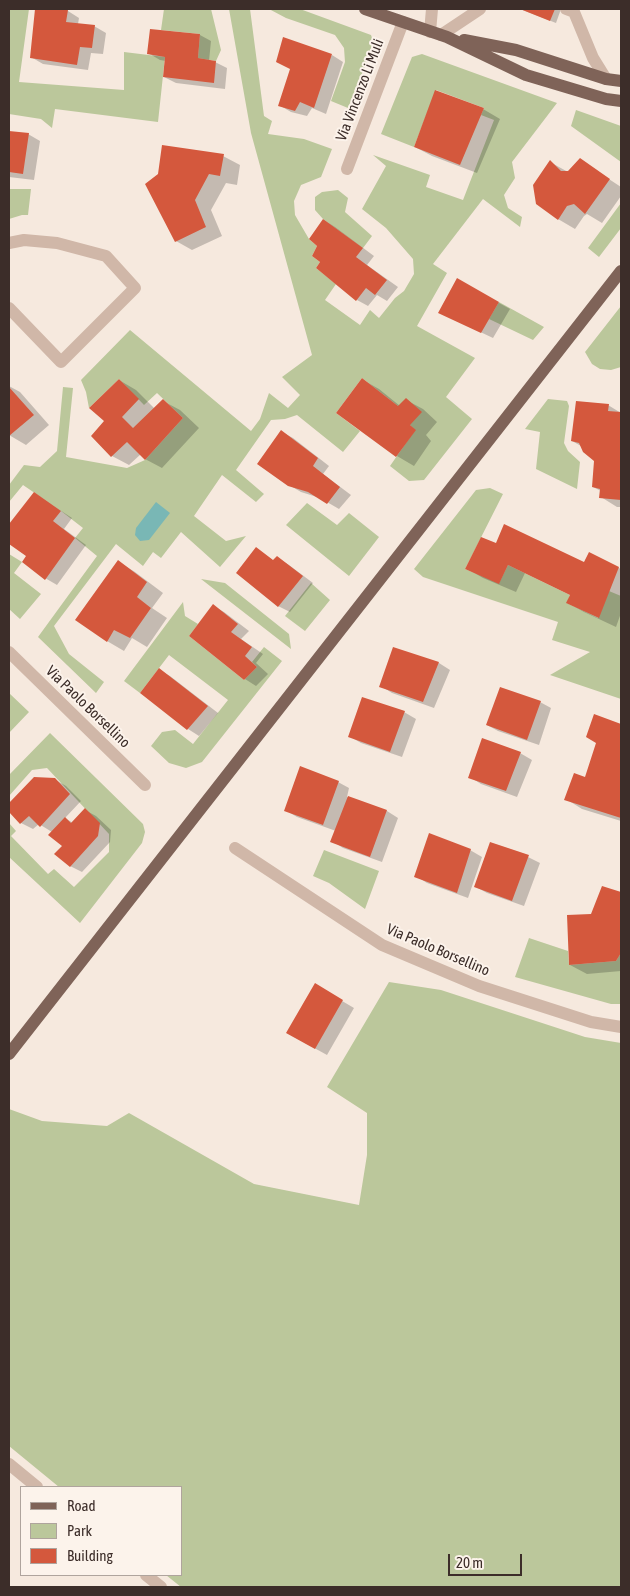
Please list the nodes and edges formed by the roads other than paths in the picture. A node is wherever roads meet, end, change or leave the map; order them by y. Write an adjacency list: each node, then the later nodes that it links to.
1 (365, 9): 5 (main road)
2 (432, 9): 6 (street)
3 (480, 9): 6 (street)
4 (566, 9): 7 (street)
5 (403, 22): 6 (main road); 10 (street, Via Vincenzo Li Muli)
6 (439, 35): 7 (main road); 9 (main road)
7 (606, 79): 8 (main road)
8 (621, 81)
9 (621, 101)
10 (347, 169)
11 (9, 243): 13 (street)
12 (621, 271): 18 (main road)
13 (9, 308)
14 (9, 652): 15 (street, Via Paolo Borsellino)
15 (145, 785)
16 (235, 848): 17 (street, Via Paolo Borsellino)
17 (621, 1027)
18 (9, 1054)
19 (9, 1464): 20 (street)
20 (37, 1486)
21 (147, 1576): 22 (street)
22 (162, 1587)

